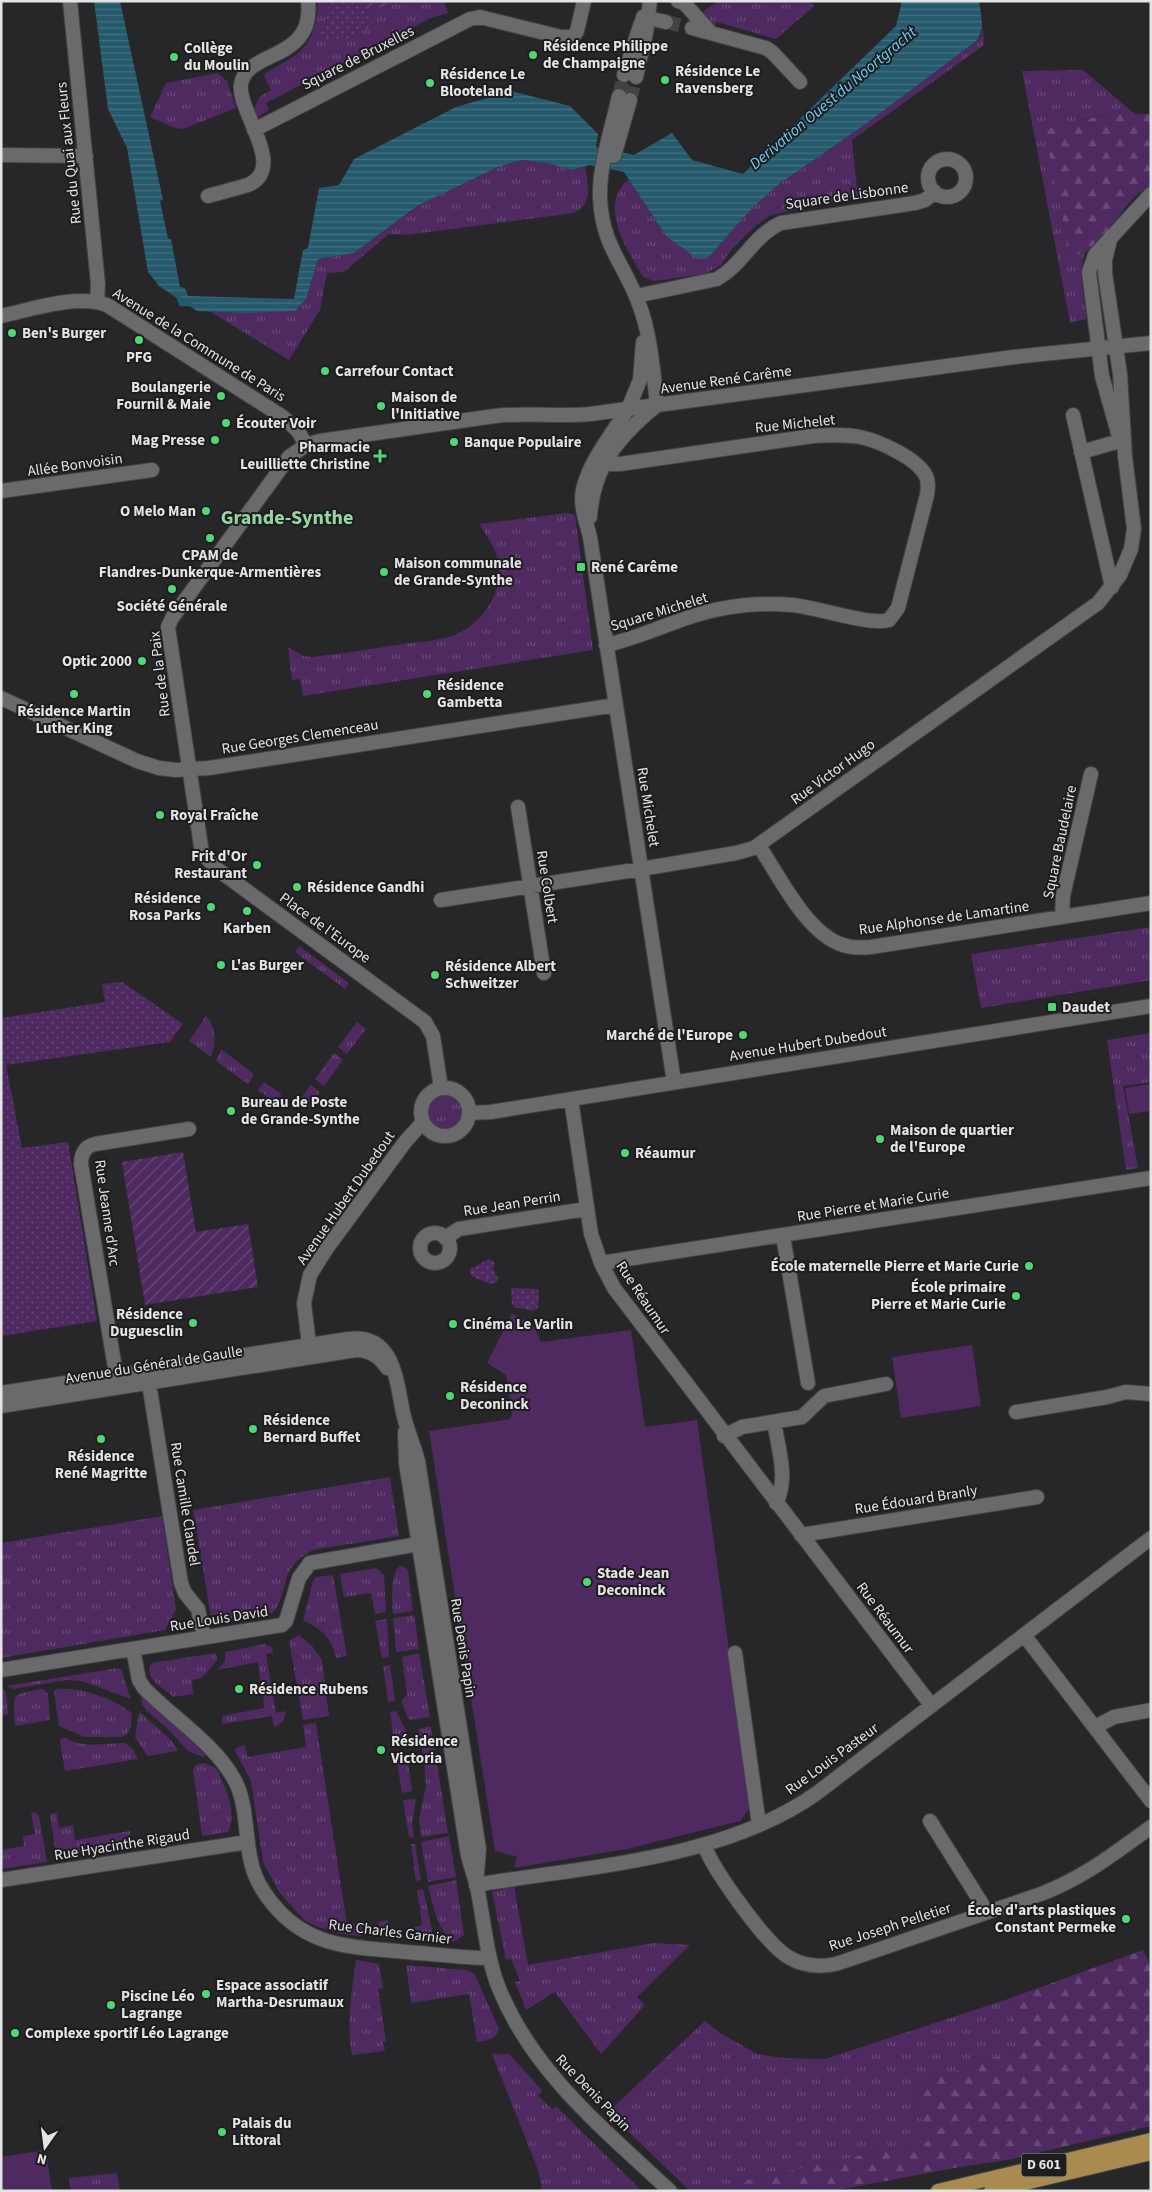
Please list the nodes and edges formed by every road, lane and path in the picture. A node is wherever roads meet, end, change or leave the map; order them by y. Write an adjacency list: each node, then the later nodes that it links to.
1 (70, 1): 15 (street, Rue du Quai aux Fleurs)
2 (308, 1): 13 (street)
3 (584, 1): 13 (street, Square de Bruxelles)
4 (649, 1): 6 (street)
5 (678, 1): 9 (street)
6 (645, 17): 7 (street); 10 (street)
7 (666, 22)
8 (692, 28): 9 (street)
9 (711, 33): 11 (street)
10 (630, 76)
11 (800, 82)
12 (625, 98): 20 (street)
13 (254, 130): 18 (street)
14 (1, 155): 15 (street)
15 (86, 156): 21 (street, Rue du Quai aux Fleurs)
16 (935, 192): 20 (street, Square de Lisbonne)
17 (1151, 194): 19 (street, Rue Victor Hugo)
18 (208, 196)
19 (1111, 236): 25 (street, Rue Victor Hugo); 26 (street, Rue Victor Hugo)
20 (636, 296): 23 (street)
21 (97, 302): 22 (street, Avenue de la Commune de Paris); 31 (street, Avenue de la Commune de Paris)
22 (1, 316)
23 (644, 320): 27 (street); 28 (street, Rue Michelet)
24 (1151, 343): 25 (street, Avenue René Carême)
25 (1115, 346): 26 (street, Avenue René Carême); 33 (street, Rue Victor Hugo)
26 (1098, 347): 27 (street, Avenue René Carême); 30 (street, Rue Victor Hugo)
27 (657, 405): 28 (street, Avenue René Carême); 34 (street, Rue Michelet)
28 (628, 409): 31 (street, Avenue René Carême); 34 (street, Rue Michelet)
29 (1073, 415): 32 (street)
30 (1120, 441): 32 (street); 33 (street, Rue Victor Hugo)
31 (306, 445): 42 (street, Rue de la Paix)
32 (1081, 452): 37 (street)
33 (1125, 456): 37 (street, Rue Victor Hugo)
34 (599, 464): 38 (street, Rue Michelet); 39 (street, Rue Michelet)
35 (152, 470): 36 (street, Allée Bonvoisin)
36 (1, 491)
37 (1112, 587): 46 (street, Rue Victor Hugo)
38 (810, 607): 39 (street, Square Michelet)
39 (606, 645): 41 (street, Rue Michelet)
40 (1, 698): 42 (street, Rue Georges Clemenceau)
41 (616, 705): 42 (street, Rue Georges Clemenceau); 47 (street, Rue Michelet)
42 (189, 770): 44 (street, Rue de la Paix)
43 (1091, 774): 51 (street, Square Baudelaire)
44 (192, 792): 55 (street, Place de l'Europe)
45 (518, 807): 48 (street, Rue Colbert)
46 (759, 846): 47 (street, Rue Victor Hugo); 51 (street, Rue Alphonse de Lamartine)
47 (641, 869): 48 (street, Rue Victor Hugo); 54 (street, Rue Michelet)
48 (531, 886): 49 (street, Rue Victor Hugo); 52 (street, Rue Colbert)
49 (441, 900)
50 (1151, 903): 51 (street, Rue Alphonse de Lamartine)
51 (1062, 917)
52 (544, 973)
53 (1151, 1006): 54 (street, Avenue Hubert Dubedout)
54 (674, 1082): 56 (street, Avenue Hubert Dubedout)
55 (441, 1088): 57 (street); 58 (street)
56 (570, 1099): 57 (street, Avenue Hubert Dubedout); 61 (street, Rue Réaumur)
57 (470, 1113): 58 (street)
58 (423, 1122): 65 (street, Avenue Hubert Dubedout)
59 (189, 1129): 67 (street, Rue Jeanne d'Arc)
60 (1151, 1178): 62 (street, Rue Pierre et Marie Curie)
61 (586, 1209): 63 (street, Rue Jean Perrin); 64 (street, Rue Réaumur)
62 (783, 1236): 64 (street, Rue Pierre et Marie Curie); 68 (street)
63 (445, 1238)
64 (600, 1263): 75 (street, Rue Réaumur)
65 (310, 1351): 66 (street, Avenue du Général de Gaulle); 80 (street, Rue Denis Papin)
66 (148, 1376): 67 (street, Avenue du Général de Gaulle); 82 (street, Rue Camille Claudel)
67 (118, 1381): 70 (street, Avenue du Général de Gaulle); 72 (street, Avenue du Général de Gaulle)
68 (808, 1384)
69 (886, 1384): 74 (street)
70 (1, 1393)
71 (1151, 1394): 73 (street)
72 (1, 1406)
73 (1016, 1412)
74 (774, 1422): 75 (street); 77 (street)
75 (724, 1436): 77 (street, Rue Réaumur)
76 (1037, 1497): 78 (street, Rue Édouard Branly)
77 (776, 1503): 78 (street, Rue Réaumur)
78 (801, 1535): 86 (street, Rue Réaumur)
79 (1151, 1538): 81 (street, Rue Louis Pasteur)
80 (425, 1543): 82 (street, Rue Louis David); 96 (street, Rue Denis Papin)
81 (1024, 1635): 86 (street, Rue Louis Pasteur); 88 (street)
82 (204, 1637): 83 (street, Rue Louis David)
83 (134, 1649): 85 (street, Rue Louis David); 93 (street, Rue Charles Garnier)
84 (735, 1653): 91 (street)
85 (1, 1670)
86 (931, 1705): 91 (street, Rue Louis Pasteur)
87 (1151, 1710): 88 (street)
88 (1095, 1727): 89 (street)
89 (1151, 1801)
90 (930, 1821): 97 (street)
91 (759, 1824): 94 (street, Rue Louis Pasteur)
92 (1151, 1827): 97 (street, Rue Joseph Pelletier)
93 (248, 1842): 95 (street, Rue Hyacinthe Rigaud); 98 (street, Rue Charles Garnier)
94 (704, 1845): 96 (street, Rue Louis Pasteur); 97 (street, Rue Joseph Pelletier)
95 (1, 1880)
96 (476, 1885): 98 (street, Rue Denis Papin)
97 (987, 1912)
98 (490, 1958): 101 (street, Rue Denis Papin)
99 (1151, 2140): 102 (main road, D 601)
100 (1151, 2153): 103 (main road, D 601)
101 (662, 2186)
102 (938, 2191)
103 (991, 2191)

